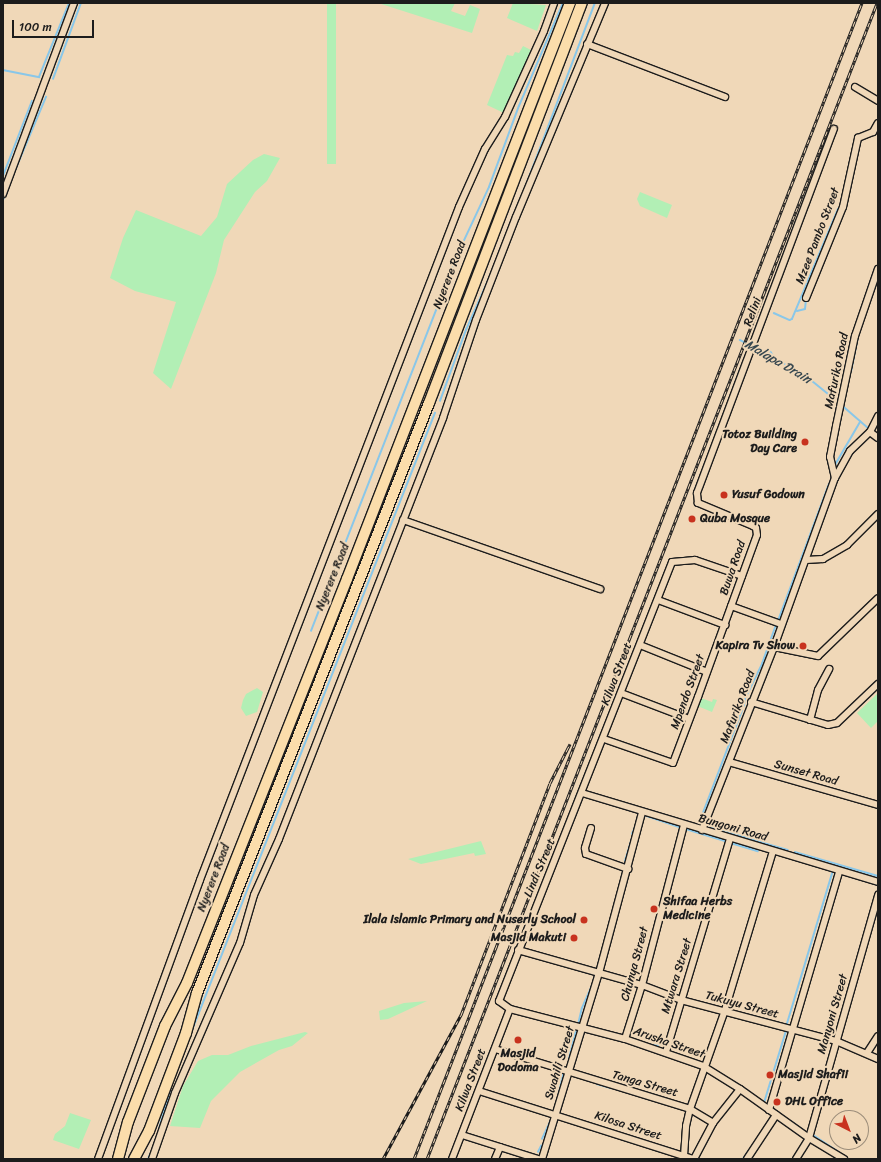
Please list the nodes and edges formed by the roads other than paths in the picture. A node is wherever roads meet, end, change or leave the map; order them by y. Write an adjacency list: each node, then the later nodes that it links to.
1 (74, 3): 12 (street)
2 (554, 3): 81 (street)
3 (570, 3): 82 (highway, Nyerere Road)
4 (582, 3): 83 (highway)
5 (606, 3): 6 (street)
6 (587, 44): 8 (street); 21 (street)
7 (855, 87): 9 (street)
8 (725, 96)
9 (878, 101)
10 (878, 123): 14 (street, Mzee Pambo Street)
11 (834, 129): 19 (street, Relini)
12 (3, 194)
13 (878, 269): 18 (street, Mafuriko Road)
14 (806, 298)
15 (877, 417): 16 (street, Mafuriko Road)
16 (870, 432): 17 (street); 18 (street, Mafuriko Road)
17 (878, 438)
18 (835, 478): 22 (street, Mafuriko Road)
19 (698, 504): 23 (street, Buwa Road)
20 (878, 514): 22 (street)
21 (403, 520): 24 (street); 84 (street)
22 (806, 560): 28 (street, Mafuriko Road)
23 (742, 576): 26 (street, Kilwa Street); 27 (street, Buwa Road)
24 (600, 589)
25 (878, 598): 31 (street)
26 (658, 600): 29 (street); 30 (street, Kilwa Street)
27 (732, 606): 28 (street); 29 (street, Mpendo Street)
28 (781, 624): 31 (street, Mafuriko Road)
29 (725, 625): 33 (street, Mpendo Street)
30 (640, 645): 33 (street); 35 (street, Kilwa Street)
31 (774, 647): 36 (street, Mafuriko Road)
32 (829, 669): 38 (street)
33 (707, 672): 37 (street, Mpendo Street)
34 (878, 684): 38 (street)
35 (621, 693): 37 (street); 39 (street, Kilwa Street)
36 (751, 702): 38 (street); 40 (street, Mafuriko Road)
37 (689, 719): 39 (street, Mpendo Street)
38 (810, 720)
39 (604, 739): 41 (street, Kilwa Street)
40 (729, 762): 42 (street, Sunset Road); 46 (street, Mafuriko Road)
41 (582, 793): 43 (street, Bungoni Road); 53 (street, Lindi Street)
42 (878, 805)
43 (642, 813): 44 (street, Bungoni Road); 49 (street)
44 (684, 825): 46 (street, Bungoni Road); 55 (street, Chunya Street)
45 (591, 828): 49 (street)
46 (702, 830): 47 (street, Bungoni Road)
47 (730, 838): 48 (street, Bungoni Road); 56 (street, Mtwara Street)
48 (773, 851): 50 (street, Bungoni Road); 58 (street)
49 (628, 869): 54 (street)
50 (839, 872): 51 (street, Bungoni Road); 60 (street)
51 (878, 882)
52 (878, 895): 63 (street, Manyoni Street)
53 (518, 950): 54 (street, Tukuyu Street); 57 (street, Lindi Street)
54 (599, 973): 55 (street, Tukuyu Street); 59 (street, Swahili Street)
55 (642, 985): 56 (street, Tukuyu Street); 62 (street, Chunya Street)
56 (681, 1000): 58 (street, Tukuyu Street); 65 (street, Mtwara Street)
57 (510, 1009): 59 (street, Arusha Street); 64 (street, Kilwa Street)
58 (725, 1010): 60 (street, Tukuyu Street); 68 (street)
59 (582, 1029): 62 (street, Arusha Street); 69 (street, Swahili Street)
60 (792, 1030): 63 (street, Tukuyu Street); 73 (street)
61 (878, 1036): 66 (street)
62 (625, 1040): 65 (street, Arusha Street)
63 (836, 1041): 66 (street, Tukuyu Street); 78 (street, Manyoni Street)
64 (495, 1049): 69 (street, Tanga Street); 71 (street, Kilwa Street)
65 (666, 1052): 68 (street, Arusha Street)
66 (867, 1053): 67 (street, Tukuyu Street)
67 (878, 1059)
68 (703, 1066): 70 (street, Arusha Street); 72 (street)
69 (568, 1073): 72 (street, Tanga Street); 74 (street, Swahili Street)
70 (740, 1089): 73 (street, Arusha Street); 76 (street)
71 (479, 1091): 74 (street, Kilosa Street); 77 (street, Kilwa Street)
72 (690, 1109): 76 (street, Tanga Street); 80 (street)
73 (769, 1110): 75 (street, Arusha Street)
74 (555, 1114): 80 (street, Kilosa Street); 88 (street, Swahili Street)
75 (776, 1115): 78 (street, Arusha Street); 90 (street)
76 (713, 1123): 89 (street)
77 (462, 1135): 79 (street); 85 (street, Kilwa Street)
78 (809, 1138): 91 (street, Manyoni Street); 92 (street, Arusha Street)
79 (500, 1147): 86 (street); 87 (street)
80 (684, 1156): 89 (street, Kilosa Street)
81 (98, 1159)
82 (118, 1159)
83 (134, 1159)
84 (152, 1159)
85 (452, 1159)
86 (495, 1159)
87 (538, 1159)
88 (542, 1159)
89 (694, 1159)
90 (747, 1159)
91 (796, 1159)
92 (844, 1159)

